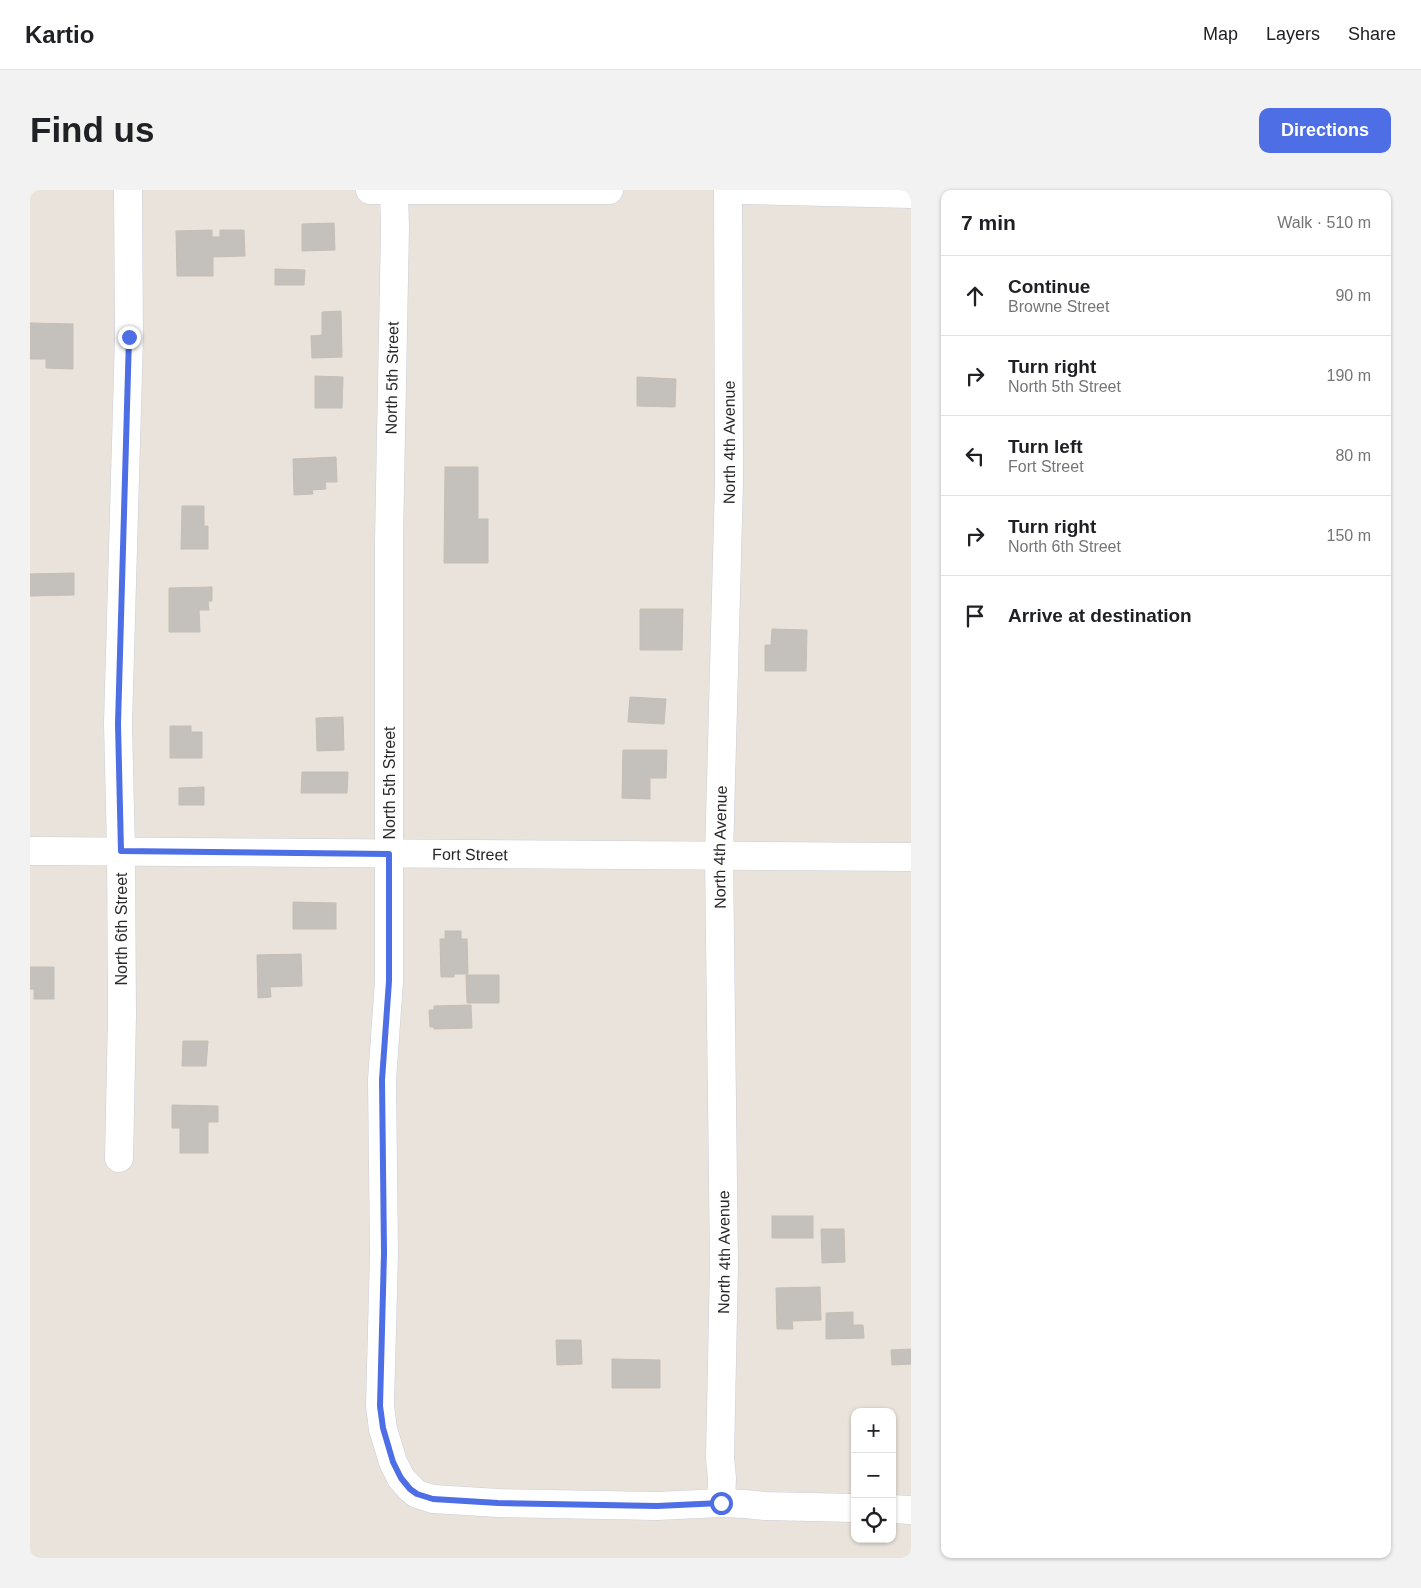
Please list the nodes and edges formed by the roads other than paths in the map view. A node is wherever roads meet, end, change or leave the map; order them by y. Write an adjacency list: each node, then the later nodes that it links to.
1 (128, 190): 9 (street, North 6th Street)
2 (370, 190): 3 (street)
3 (394, 190): 4 (street); 10 (street, North 5th Street)
4 (609, 190)
5 (728, 190): 11 (street, North 4th Avenue)
6 (740, 190): 7 (street)
7 (911, 194)
8 (30, 851): 9 (street, Fort Street)
9 (121, 851): 10 (street, Fort Street); 13 (street, North 6th Street)
10 (389, 854): 11 (street, Fort Street); 14 (street, North 5th Street)
11 (719, 856): 12 (street, Fort Street); 14 (street, North 4th Avenue)
12 (911, 857)
13 (118, 1158)
14 (721, 1503): 15 (street)
15 (851, 1508)
16 (896, 1509): 17 (street)
17 (911, 1510)

